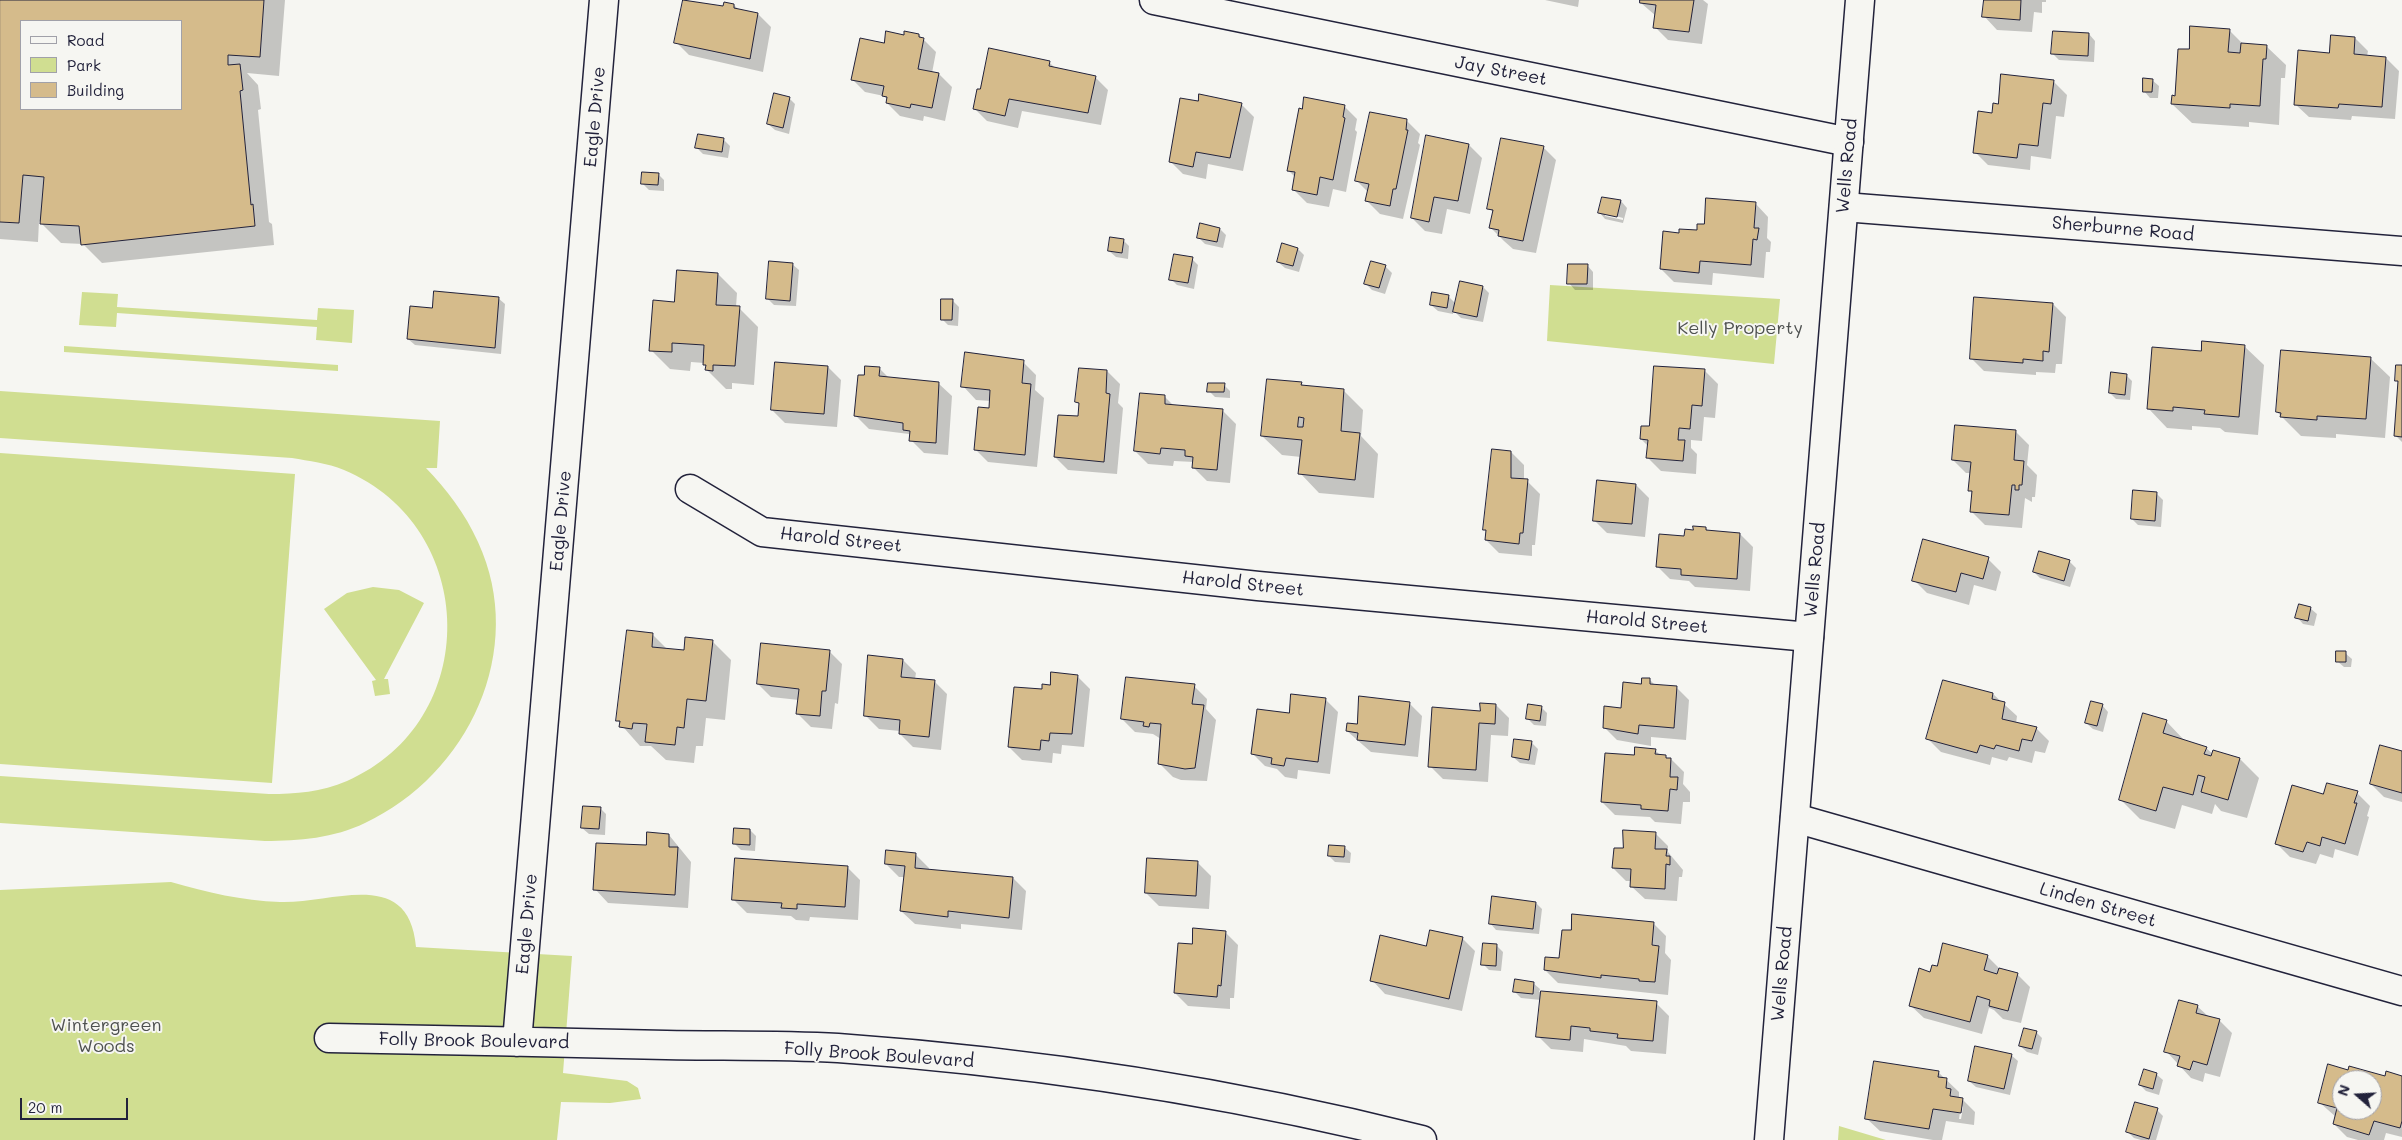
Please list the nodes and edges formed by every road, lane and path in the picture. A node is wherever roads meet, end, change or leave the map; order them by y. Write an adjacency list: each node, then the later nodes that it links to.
1 (604, 0): 12 (street, Eagle Drive)
2 (1154, 0): 4 (street, Jay Street)
3 (1860, 0): 4 (street, Wells Road)
4 (1849, 142): 5 (street, Wells Road)
5 (1844, 207): 6 (street, Sherburne Road); 8 (street, Wells Road)
6 (2402, 251)
7 (690, 488): 8 (street, Harold Street)
8 (1809, 637): 9 (street, Wells Road)
9 (1795, 818): 10 (street, Linden Street); 14 (street, Wells Road)
10 (2402, 990)
11 (329, 1038): 12 (street, Folly Brook Boulevard)
12 (516, 1042): 13 (street, Folly Brook Boulevard)
13 (1422, 1140)
14 (1769, 1140)

